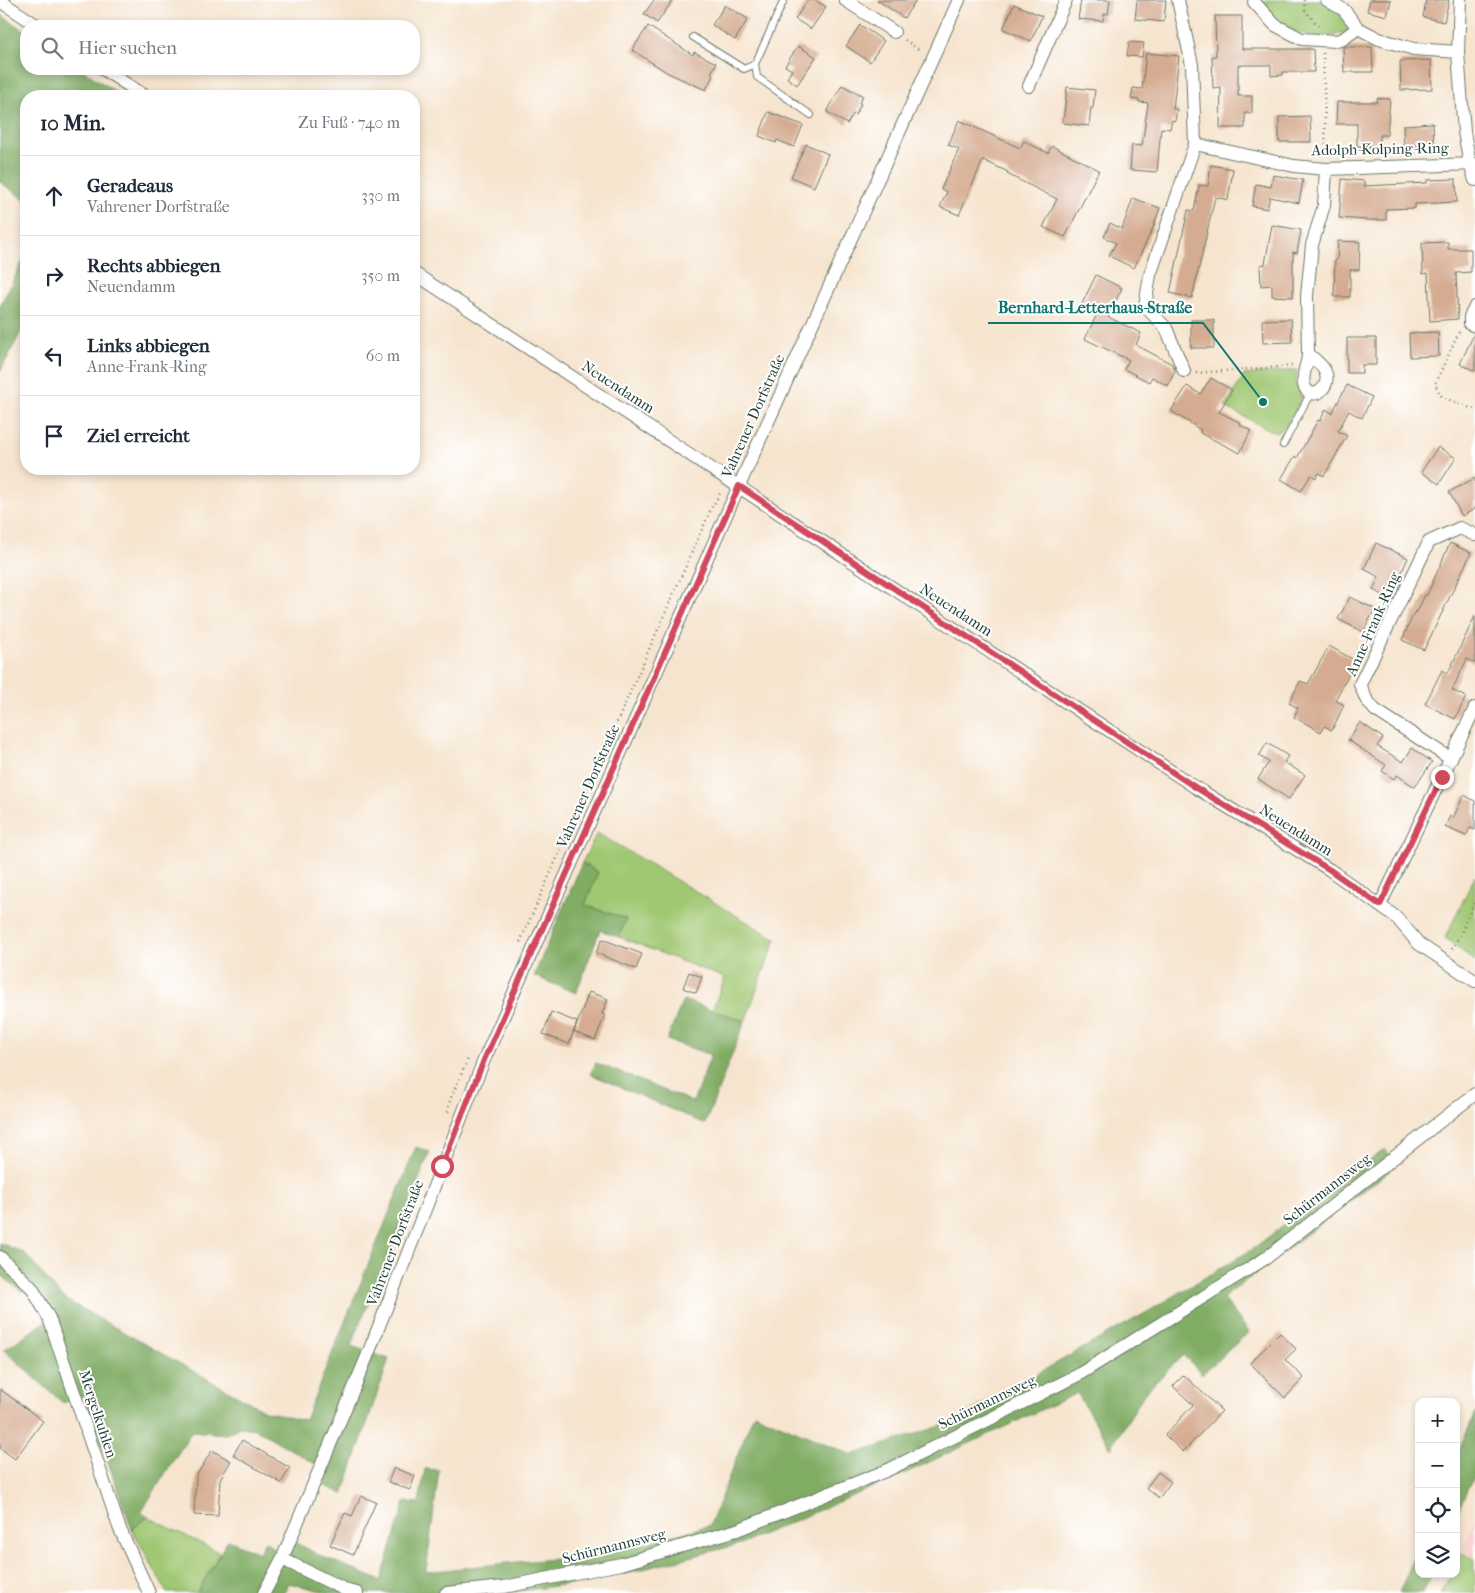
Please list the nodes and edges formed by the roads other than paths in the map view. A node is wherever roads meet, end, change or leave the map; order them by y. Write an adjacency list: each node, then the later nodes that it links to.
1 (784, 0): 15 (lane)
2 (845, 0): 12 (street)
3 (959, 0): 31 (street, Vahrener Dorfstraße)
4 (1066, 0): 17 (street)
5 (1327, 0): 11 (street)
6 (1460, 0): 14 (street, Adolph-Kolping-Ring)
7 (0, 1): 10 (street)
8 (1181, 1): 20 (street)
9 (1251, 1): 11 (street)
10 (29, 20)
11 (1358, 28): 14 (street)
12 (894, 32)
13 (693, 37): 15 (lane)
14 (1458, 52): 21 (street, Adolph-Kolping-Ring)
15 (755, 64): 19 (lane)
16 (112, 75): 18 (street)
17 (1029, 86)
18 (136, 90)
19 (811, 115)
20 (1195, 144): 22 (street, Adolph-Kolping-Ring); 28 (street)
21 (1472, 164): 22 (street, Adolph-Kolping-Ring); 23 (street)
22 (1326, 168): 27 (street)
23 (1475, 180)
24 (420, 277): 31 (street, Neuendamm)
25 (1475, 307): 26 (street)
26 (1472, 325)
27 (1307, 360): 29 (street); 29 (street)
28 (1184, 371)
29 (1310, 394): 30 (lane)
30 (1283, 445)
31 (739, 486): 35 (street, Neuendamm); 39 (street, Vahrener Dorfstraße)
32 (1475, 535): 34 (street, Anne-Frank-Ring)
33 (1475, 708): 34 (street)
34 (1450, 759): 35 (street)
35 (1380, 905): 36 (street, Neuendamm)
36 (1475, 981)
37 (1475, 1094): 43 (street, Schürmannsweg)
38 (0, 1257): 40 (street, Mergelkuhlen)
39 (282, 1559): 41 (street, Vahrener Dorfstraße); 42 (street)
40 (149, 1593)
41 (264, 1593)
42 (357, 1593)
43 (446, 1593)

